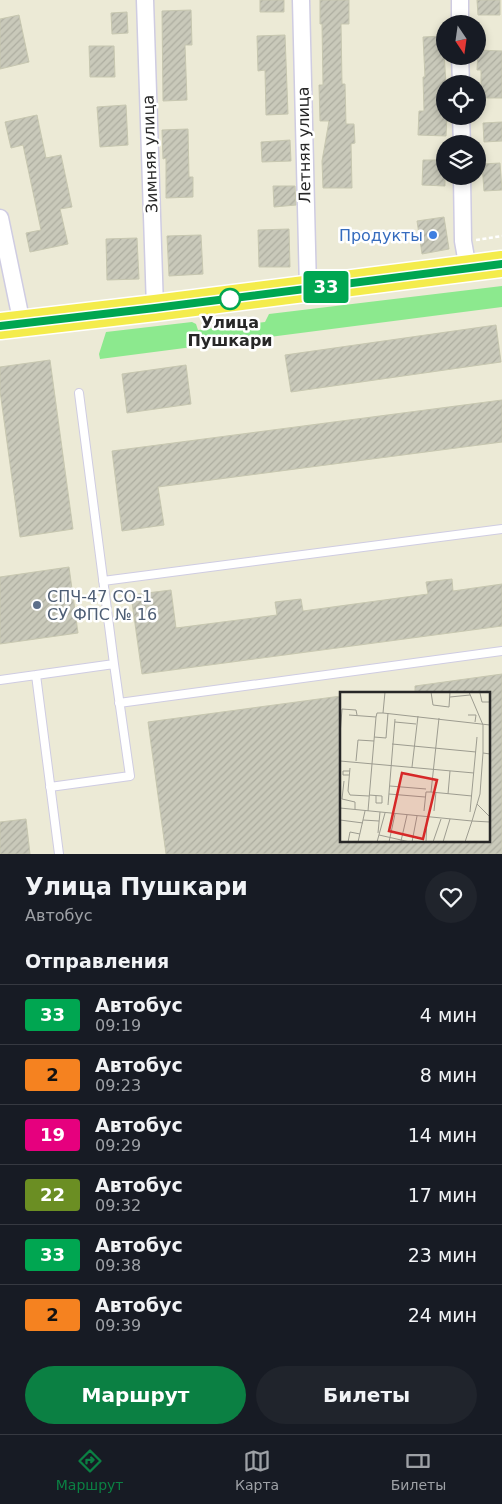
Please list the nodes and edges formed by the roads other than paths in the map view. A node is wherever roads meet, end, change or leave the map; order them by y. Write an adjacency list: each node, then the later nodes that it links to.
1 (145, 0): 10 (street, Зимняя улица)
2 (301, 0): 9 (street, Летняя улица)
3 (460, 0): 4 (street)
4 (460, 15)
5 (462, 185): 8 (street)
6 (0, 218): 11 (street)
7 (502, 264): 8 (highway)
8 (468, 269): 9 (highway)
9 (308, 289): 10 (highway)
10 (155, 308): 11 (highway)
11 (11, 325)
12 (80, 393): 14 (lane)
13 (502, 529): 14 (lane)
14 (103, 581): 16 (lane)
15 (502, 650): 19 (lane)
16 (114, 664): 17 (lane); 19 (lane)
17 (36, 676): 18 (lane); 20 (lane)
18 (0, 680)
19 (119, 702): 20 (lane)
20 (50, 787): 21 (lane)
21 (59, 854)

